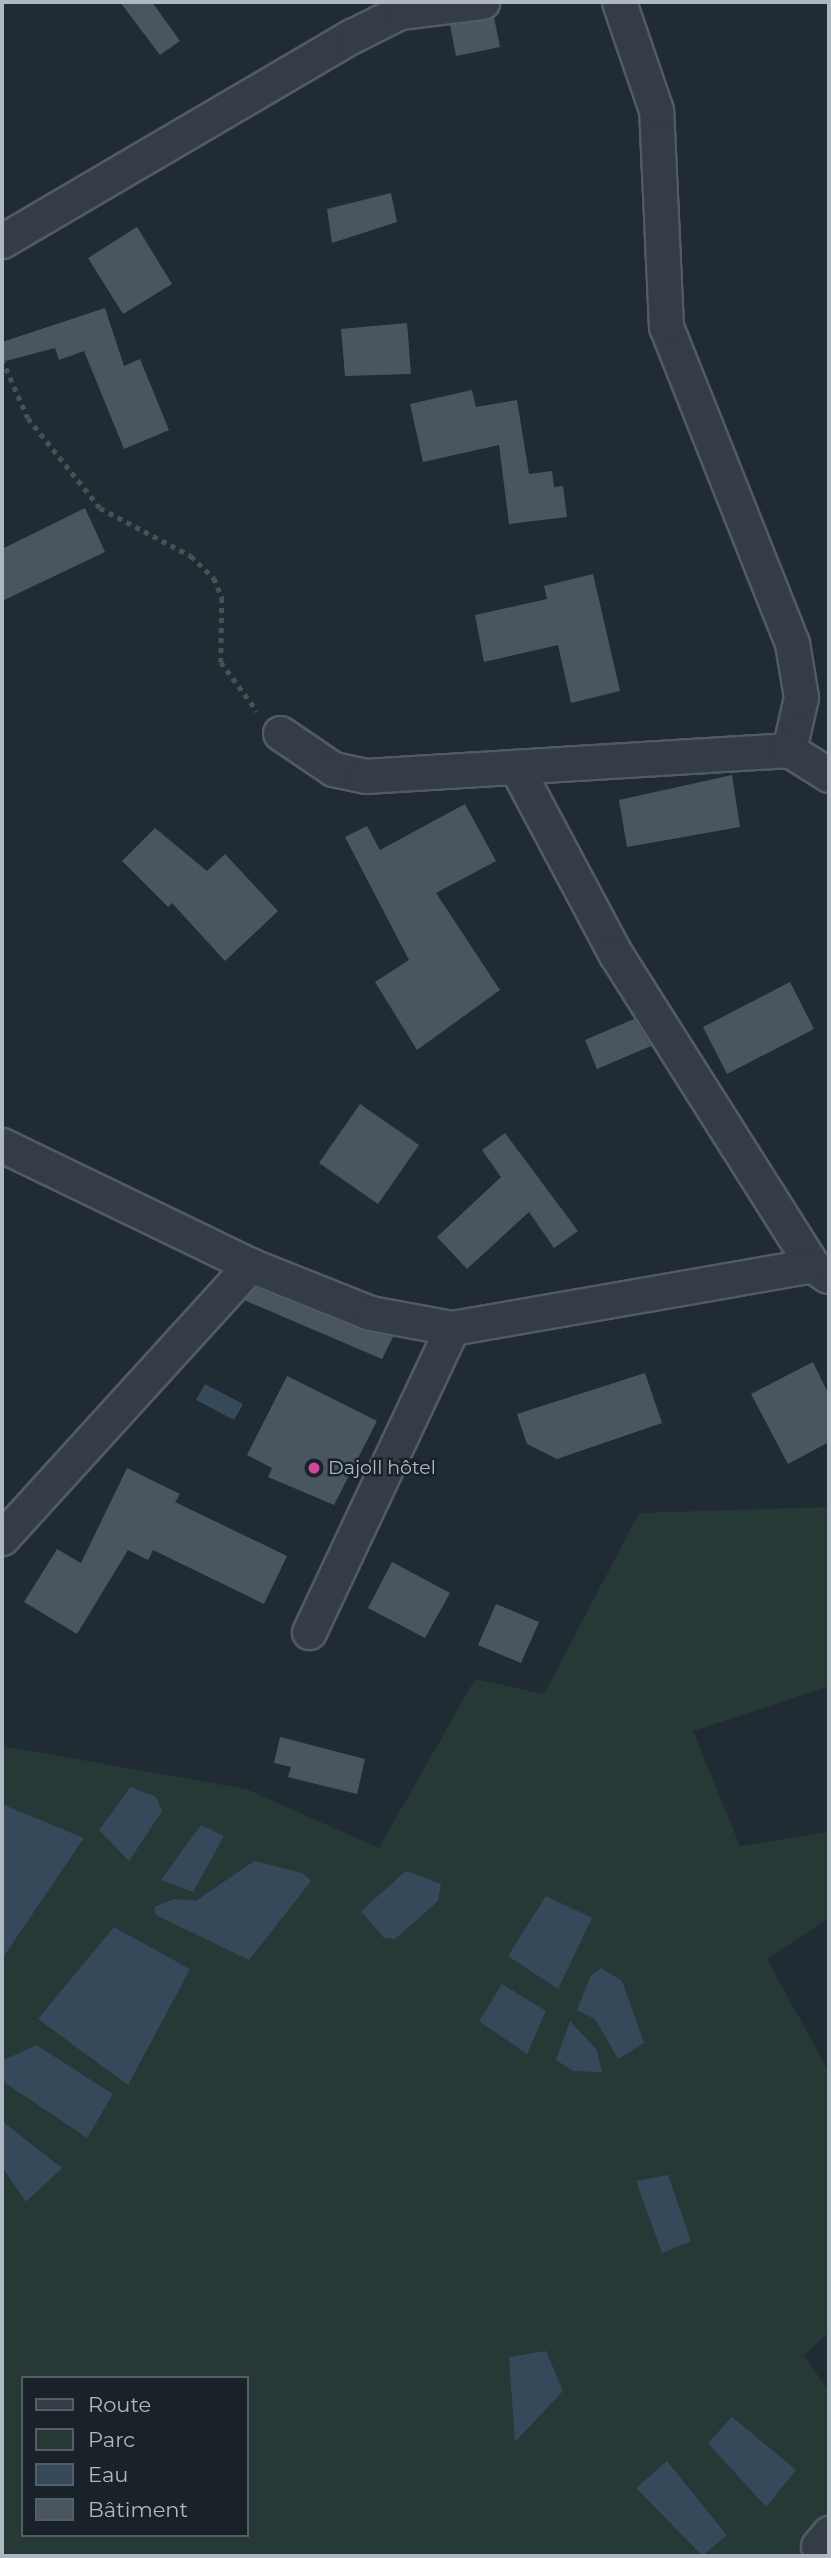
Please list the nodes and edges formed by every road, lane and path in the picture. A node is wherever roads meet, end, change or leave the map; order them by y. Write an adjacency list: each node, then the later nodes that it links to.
1 (482, 2): 3 (street)
2 (619, 2): 6 (street)
3 (2, 241)
4 (2, 359): 5 (path)
5 (280, 733): 7 (street)
6 (789, 750): 7 (street); 8 (street)
7 (516, 767): 11 (street)
8 (829, 775)
9 (2, 1145): 10 (street)
10 (250, 1265): 12 (street); 13 (street)
11 (820, 1271): 12 (street)
12 (452, 1328): 14 (street)
13 (2, 1538)
14 (309, 1632)

